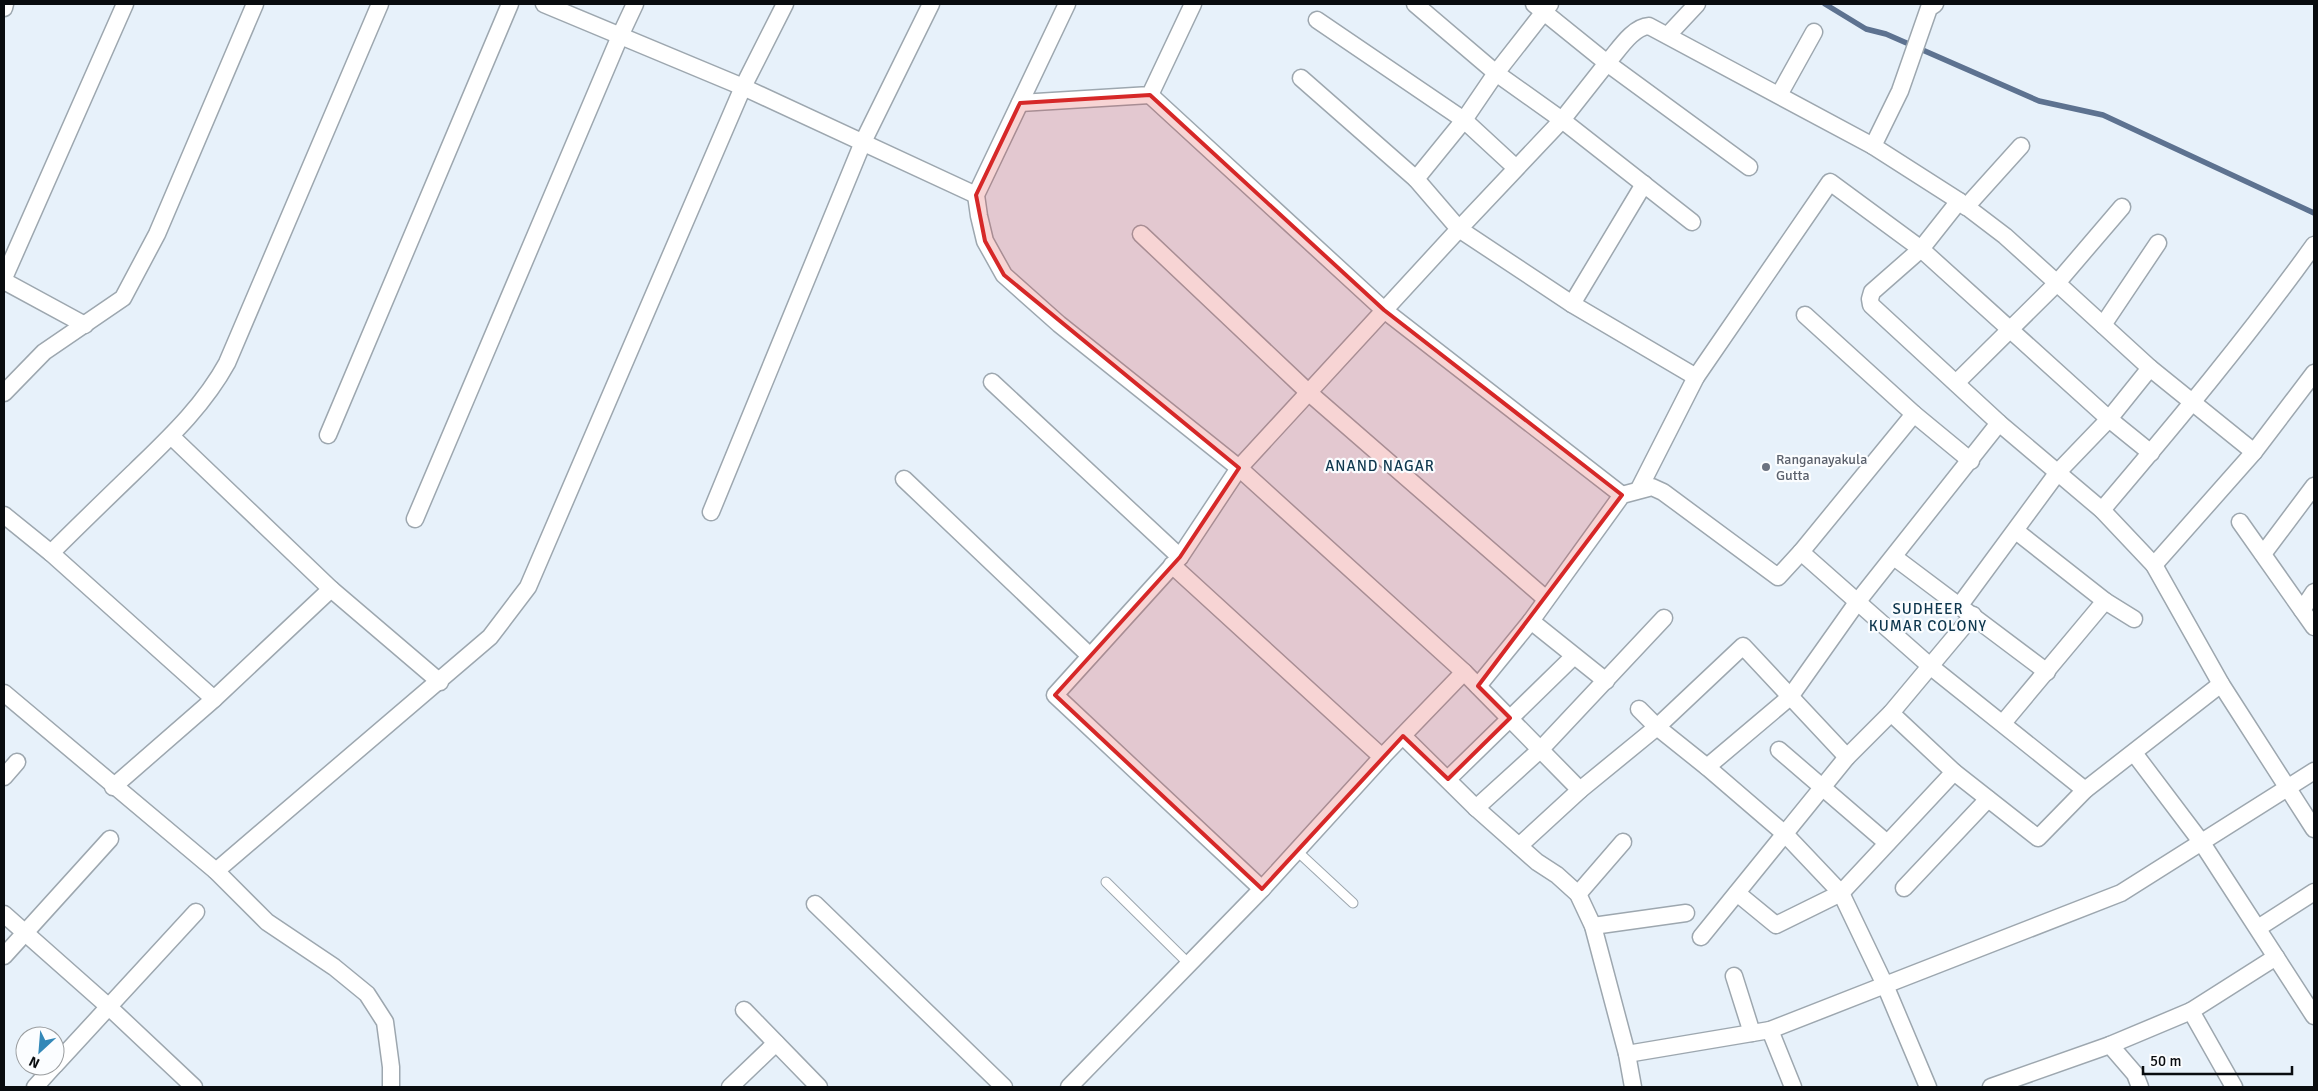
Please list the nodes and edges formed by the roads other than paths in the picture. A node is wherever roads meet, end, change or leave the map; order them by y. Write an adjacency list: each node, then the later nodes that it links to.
1 (6, 4): 16 (street)
2 (125, 4): 46 (street)
3 (255, 4): 51 (street)
4 (380, 4): 66 (street)
5 (510, 4): 65 (street)
6 (544, 4): 20 (street)
7 (636, 4): 20 (street)
8 (785, 4): 24 (street)
9 (932, 4): 30 (street)
10 (1067, 4): 27 (street)
11 (1193, 4): 25 (street)
12 (1415, 4): 22 (street)
13 (1697, 4): 19 (street)
14 (1935, 4): 31 (street)
15 (1543, 7): 21 (street); 22 (street)
16 (4, 8)
17 (1317, 20): 28 (street)
18 (1814, 32): 26 (street)
19 (1668, 35): 21 (street); 26 (street)
20 (620, 36): 24 (street); 79 (street)
21 (1607, 63): 29 (street); 33 (street)
22 (1496, 73): 28 (street); 29 (street)
23 (1301, 78): 35 (street)
24 (742, 87): 30 (street); 105 (street)
25 (1150, 95): 27 (street); 49 (street)
26 (1779, 95): 31 (street)
27 (1020, 103): 37 (street)
28 (1464, 120): 34 (street); 35 (street)
29 (1562, 120): 34 (street); 36 (street)
30 (863, 142): 37 (street); 77 (street)
31 (1873, 146): 38 (street)
32 (2021, 146): 38 (street)
33 (1749, 167)
34 (1516, 168): 41 (street)
35 (1416, 179): 41 (street)
36 (1644, 184): 40 (street); 48 (street)
37 (976, 195): 70 (street)
38 (1963, 204): 45 (street); 47 (street)
39 (2122, 207): 47 (street)
40 (1692, 222)
41 (1459, 229): 48 (street); 49 (street)
42 (1141, 234): 59 (street)
43 (2158, 243): 52 (street)
44 (2314, 244): 61 (street)
45 (1921, 249): 53 (street); 56 (street); 58 (street)
46 (4, 279): 51 (street)
47 (2057, 282): 52 (street); 53 (street)
48 (1572, 304): 56 (street)
49 (1384, 310): 59 (street); 75 (street)
50 (1805, 315): 62 (street)
51 (85, 325): 60 (street)
52 (2102, 325): 54 (street)
53 (2011, 329): 58 (street); 63 (street)
54 (2150, 368): 61 (street); 63 (street)
55 (2314, 373): 67 (street)
56 (1696, 377): 74 (street)
57 (992, 382): 86 (street)
58 (1956, 383): 64 (street)
59 (1308, 392): 70 (street); 90 (street)
60 (4, 393)
61 (2194, 403): 67 (street); 68 (street)
62 (1914, 414): 69 (street); 82 (street)
63 (2109, 419): 68 (street); 71 (street)
64 (1999, 423): 69 (street); 71 (street)
65 (328, 435)
66 (171, 436): 83 (street); 88 (street)
67 (2254, 452): 87 (street)
68 (2151, 453): 76 (street)
69 (1971, 461): 85 (street)
70 (1239, 468): 86 (street); 102 (street)
71 (2058, 472): 76 (street); 81 (street)
72 (904, 479): 99 (street)
73 (2314, 486): 84 (street)
74 (1639, 489): 75 (street); 82 (street)
75 (1622, 495): 90 (street)
76 (2102, 510): 87 (street)
77 (711, 512)
78 (4, 514): 83 (street)
79 (415, 519)
80 (2240, 522): 84 (street)
81 (2016, 531): 92 (street); 93 (street)
82 (1801, 552): 91 (street)
83 (50, 553): 110 (street)
84 (2263, 554): 94 (street)
85 (1894, 556): 91 (street); 93 (street)
86 (1176, 561): 99 (street); 120 (street)
87 (2154, 565): 106 (street)
88 (331, 589): 105 (street); 110 (street)
89 (2314, 592): 94 (street)
90 (1546, 599): 97 (street)
91 (1858, 601): 101 (street); 109 (street)
92 (2105, 601): 96 (street); 103 (street)
93 (1966, 610): 101 (street); 103 (street)
94 (2302, 610): 98 (street)
95 (1664, 618): 104 (street)
96 (2134, 620)
97 (1531, 621): 100 (street); 107 (street)
98 (2314, 628)
99 (1090, 656): 146 (street)
100 (1573, 657): 104 (street); 113 (street)
101 (1930, 666): 112 (street); 114 (street)
102 (1464, 672): 107 (street); 116 (street)
103 (2047, 672): 114 (street)
104 (1606, 681): 117 (street)
105 (440, 682): 143 (street)
106 (2221, 684): 119 (street); 130 (street)
107 (1478, 686): 113 (street)
108 (4, 693): 128 (street)
109 (1790, 697): 115 (street); 121 (street); 123 (street)
110 (214, 699): 128 (street)
111 (1639, 709): 115 (street)
112 (1891, 714): 121 (street); 125 (street)
113 (1510, 718): 117 (street); 127 (street)
114 (2003, 724): 132 (street)
115 (1657, 727): 123 (street); 131 (street)
116 (1403, 736): 120 (street); 127 (street)
117 (1540, 748): 131 (street); 134 (street)
118 (1779, 750): 129 (street)
119 (2134, 753): 132 (street); 139 (street)
120 (1382, 757): 142 (street)
121 (1847, 757): 129 (street)
122 (17, 762): 126 (street)
123 (1707, 767): 136 (street)
124 (2314, 771): 130 (street)
125 (1954, 772): 133 (street); 140 (street)
126 (4, 777)
127 (1448, 780): 134 (street)
128 (113, 787): 143 (street)
129 (1822, 787): 136 (street); 140 (street)
130 (2288, 788): 135 (street); 139 (street)
131 (1580, 790): 141 (street)
132 (2086, 790): 133 (street)
133 (1988, 799): 145 (street)
134 (1476, 808): 141 (street)
135 (2314, 829)
136 (1785, 834): 148 (street); 149 (street)
137 (110, 839): 158 (street)
138 (1623, 842): 150 (street)
139 (2202, 842): 157 (street); 164 (street)
140 (1887, 843): 149 (street)
141 (1519, 846): 150 (street)
142 (1297, 851): 146 (street); 151 (lane)
143 (216, 872): 178 (street)
144 (1106, 882): 162 (lane)
145 (1904, 888)
146 (1262, 889): 162 (street)
147 (2314, 892): 157 (street)
148 (1737, 893): 149 (street); 159 (street)
149 (1841, 893): 164 (street)
150 (1578, 894): 156 (street)
151 (1353, 903)
152 (815, 904): 181 (street)
153 (196, 912): 165 (street)
154 (1686, 913): 156 (street)
155 (4, 914): 158 (street)
156 (1593, 926): 173 (street)
157 (2258, 928): 161 (street)
158 (25, 933): 160 (street); 165 (street)
159 (1701, 937)
160 (4, 956)
161 (2276, 957): 167 (street); 168 (street)
162 (1189, 964): 182 (street)
163 (1734, 976): 170 (street)
164 (1885, 985): 169 (street); 185 (street)
165 (109, 1007): 174 (street); 177 (street)
166 (744, 1010): 171 (street)
167 (2191, 1010): 172 (street); 188 (street)
168 (2314, 1016)
169 (1770, 1030): 170 (street); 184 (street)
170 (1752, 1033): 173 (street)
171 (776, 1043): 179 (street); 180 (street)
172 (2110, 1044): 186 (street); 187 (street)
173 (1627, 1054): 183 (street)
174 (65, 1055)
175 (45, 1076): 176 (street)
176 (35, 1087)
177 (194, 1087)
178 (391, 1087)
179 (730, 1087)
180 (819, 1087)
181 (1004, 1087)
182 (1069, 1087)
183 (1633, 1087)
184 (1793, 1087)
185 (1928, 1087)
186 (1991, 1087)
187 (2140, 1087)
188 (2234, 1087)

